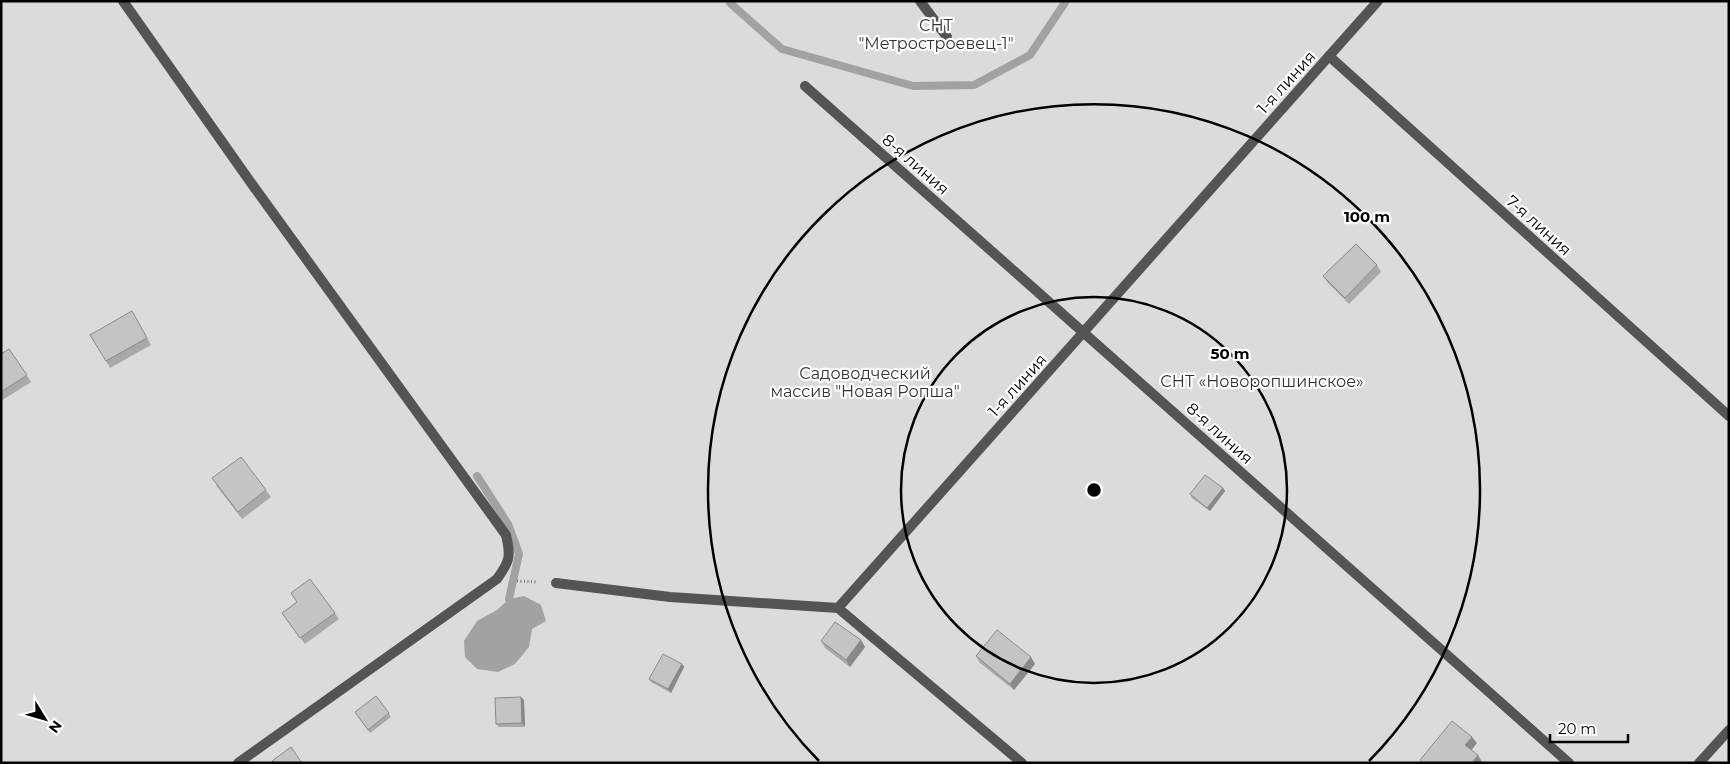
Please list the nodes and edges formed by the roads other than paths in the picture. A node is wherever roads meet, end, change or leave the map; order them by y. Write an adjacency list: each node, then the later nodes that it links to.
1 (123, 1): 12 (street)
2 (920, 1): 4 (street)
3 (1378, 1): 5 (street, 1-я линия)
4 (947, 37)
5 (1330, 56): 7 (street, 1-я линия); 8 (street, 7-я линия)
6 (805, 86): 7 (street, 8-я линия)
7 (1084, 333): 10 (street, 1-я линия); 14 (street, 8-я линия)
8 (1729, 416)
9 (556, 583): 10 (street)
10 (838, 608): 13 (street)
11 (1729, 730): 15 (street)
12 (238, 763)
13 (1022, 763)
14 (1569, 763)
15 (1699, 763)

